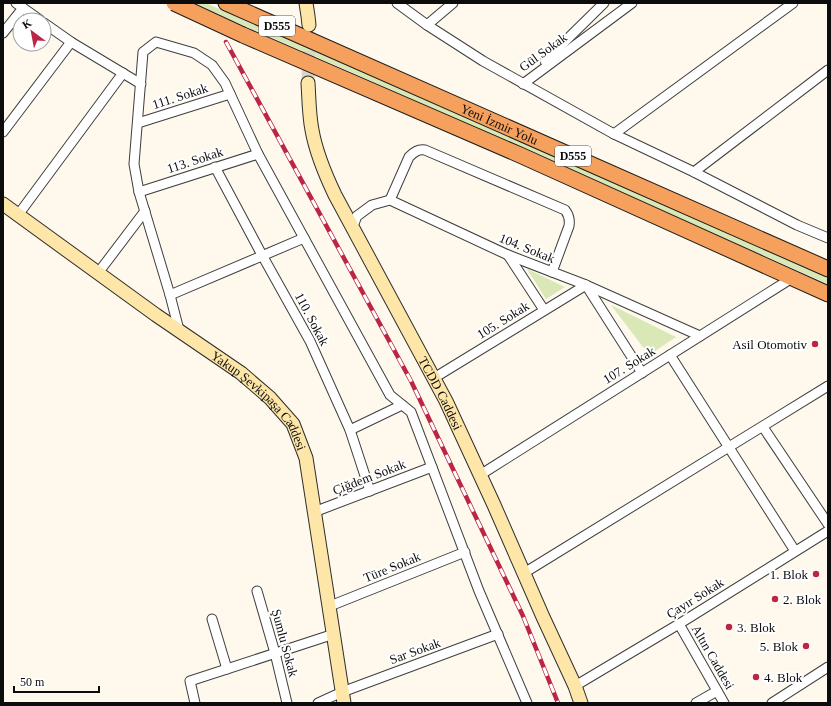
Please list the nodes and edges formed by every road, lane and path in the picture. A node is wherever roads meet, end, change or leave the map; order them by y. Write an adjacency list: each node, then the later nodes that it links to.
1 (174, 3): 41 (highway, Yeni İzmir Yolu / D555, bridge)
2 (306, 3): 3 (main road)
3 (313, 3)
4 (397, 3): 12 (street)
5 (453, 3): 12 (street)
6 (604, 3): 20 (street, Gül Sokak)
7 (632, 3): 20 (street, Gül Sokak)
8 (791, 3): 24 (street)
9 (231, 5): 38 (highway, Yeni İzmir Yolu / D555)
10 (20, 6): 11 (street); 14 (street)
11 (29, 12)
12 (427, 25): 20 (street)
13 (52, 29): 15 (street)
14 (3, 33)
15 (71, 42): 17 (street); 23 (street)
16 (828, 70): 27 (street)
17 (123, 73): 19 (street); 32 (street)
18 (308, 83): 33 (main road, TCDD Caddesi)
19 (141, 84): 21 (street); 22 (street)
20 (523, 84): 24 (street)
21 (230, 94): 22 (street, 111. Sokak); 25 (street)
22 (138, 124): 28 (street)
23 (3, 132)
24 (614, 134): 27 (street)
25 (258, 154): 26 (street, 113. Sokak); 34 (street)
26 (215, 167): 28 (street, 113. Sokak); 36 (street, 110. Sokak)
27 (694, 172): 35 (street)
28 (139, 192): 31 (street)
29 (390, 200): 33 (street); 37 (street, 104. Sokak); 39 (street)
30 (3, 204): 32 (main road, Yakup Şevkipaşa Caddesi)
31 (145, 212): 40 (street); 44 (street)
32 (18, 215): 40 (main road, Yakup Şevkipaşa Caddesi)
33 (353, 226): 50 (main road, TCDD Caddesi)
34 (304, 238): 36 (street); 52 (street)
35 (828, 238)
36 (262, 255): 44 (street); 54 (street, 110. Sokak)
37 (508, 255): 39 (street, 104. Sokak); 45 (street)
38 (828, 269)
39 (552, 272): 42 (street, 104. Sokak)
40 (98, 273): 46 (main road, Yakup Şevkipaşa Caddesi)
41 (792, 278): 43 (highway, Yeni İzmir Yolu / D555); 47 (street, 107. Sokak)
42 (586, 284): 45 (street, 105. Sokak); 47 (street, 104. Sokak); 49 (street)
43 (828, 294)
44 (170, 295): 46 (street)
45 (544, 310): 50 (street, 105. Sokak)
46 (179, 330): 59 (main road, Yakup Şevkipaşa Caddesi)
47 (700, 336): 48 (street, 107. Sokak)
48 (670, 355): 49 (street, 107. Sokak); 55 (street)
49 (642, 372): 57 (street, 107. Sokak)
50 (434, 378): 57 (main road, TCDD Caddesi)
51 (828, 386): 53 (street)
52 (402, 405): 54 (street); 56 (street)
53 (763, 426): 55 (street); 60 (street)
54 (350, 430): 58 (street, 110. Sokak)
55 (730, 447): 62 (street); 64 (street)
56 (432, 467): 58 (street, Çiğdem Sokak); 63 (street)
57 (480, 475): 64 (main road, TCDD Caddesi)
58 (370, 491): 59 (street, Çiğdem Sokak)
59 (314, 512): 66 (main road, Yakup Şevkipaşa Caddesi)
60 (828, 524)
61 (828, 530): 62 (street, Çayır Sokak)
62 (795, 551): 68 (street, Çayır Sokak)
63 (464, 552): 66 (street, Türe Sokak); 70 (street)
64 (524, 573): 74 (main road, TCDD Caddesi)
65 (257, 591): 71 (street, Şumlu Sokak)
66 (330, 606): 69 (main road, Yakup Şevkipaşa Caddesi)
67 (212, 619): 73 (street)
68 (679, 624): 74 (street, Çayır Sokak); 75 (street, Altın Caddesi)
69 (334, 634): 71 (street); 76 (main road, Yakup Şevkipaşa Caddesi)
70 (498, 634): 76 (street, Sar Sokak); 80 (street)
71 (275, 653): 73 (street); 78 (street, Şumlu Sokak)
72 (828, 667): 84 (street)
73 (227, 669): 77 (street)
74 (575, 686): 81 (main road, TCDD Caddesi)
75 (717, 691): 82 (street); 83 (street, Altın Caddesi)
76 (343, 698): 79 (street, Sar Sokak)
77 (195, 703)
78 (287, 703)
79 (318, 703)
80 (527, 703)
81 (581, 703)
82 (696, 703)
83 (724, 703)
84 (772, 703)

